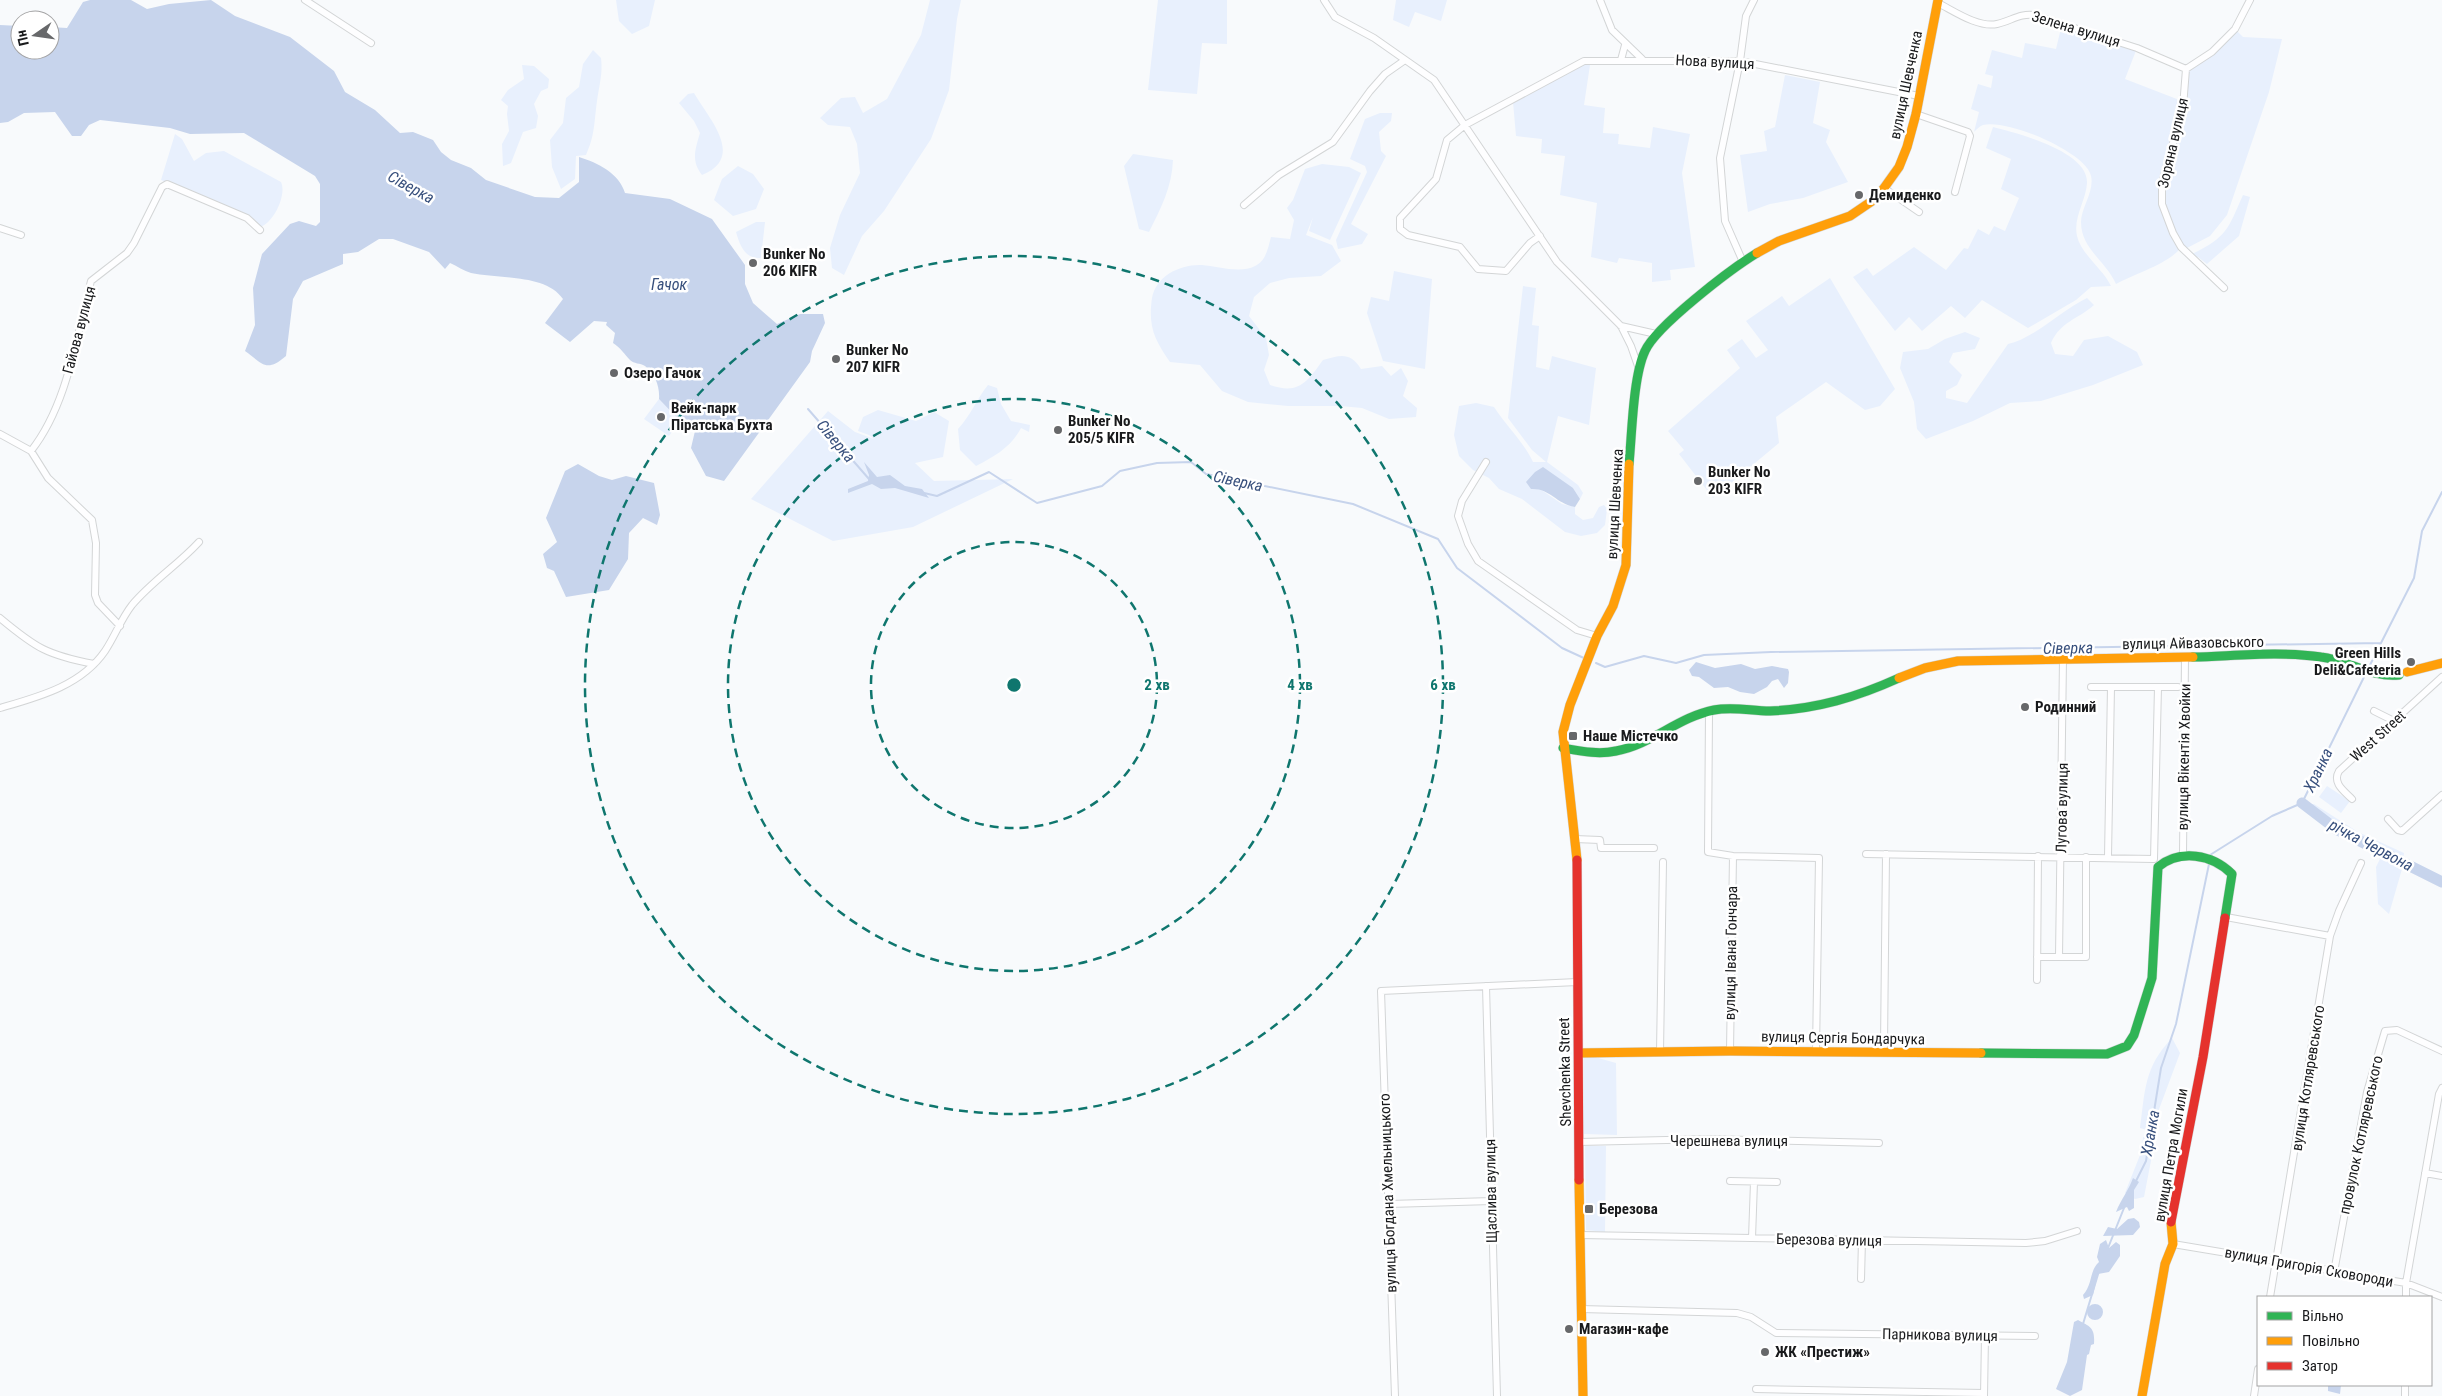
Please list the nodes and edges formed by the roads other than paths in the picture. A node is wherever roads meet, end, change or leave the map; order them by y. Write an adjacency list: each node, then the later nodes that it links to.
1 (305, 0): 7 (street)
2 (1324, 0): 10 (street, вулиця Шевченка)
3 (1600, 0): 8 (street)
4 (1754, 0): 12 (street)
5 (2250, 0): 13 (street)
6 (1938, 1): 13 (street, Зелена вулиця); 14 (street, вулиця Шевченка)
7 (371, 43)
8 (1625, 45): 9 (street); 11 (street)
9 (1642, 59): 11 (street); 12 (street, Нова вулиця)
10 (1405, 60): 16 (street, вулиця Шевченка); 19 (street)
11 (1621, 60): 16 (street)
12 (1740, 61): 14 (street, Нова вулиця); 25 (street)
13 (2186, 69): 26 (street, Зоряна вулиця)
14 (1919, 96): 15 (street, вулиця Шевченка)
15 (1916, 114): 17 (street, вулиця Шевченка); 18 (street)
16 (1465, 125): 24 (street, вулиця Шевченка); 24 (street)
17 (1884, 188): 20 (street); 25 (street, вулиця Шевченка)
18 (1955, 192)
19 (1244, 205)
20 (1920, 212)
21 (0, 228): 23 (street)
22 (260, 230): 31 (street, Гайова вулиця)
23 (21, 235)
24 (1540, 236): 27 (street, вулиця Шевченка)
25 (1743, 262): 28 (street, вулиця Шевченка)
26 (2224, 288)
27 (1621, 326): 28 (street); 29 (street, вулиця Шевченка)
28 (1656, 334): 29 (street, вулиця Шевченка)
29 (1639, 369): 36 (street, вулиця Шевченка)
30 (0, 434): 31 (street)
31 (31, 451): 35 (street)
32 (1486, 462): 36 (street)
33 (199, 542): 35 (street)
34 (0, 618): 40 (street)
35 (120, 626): 40 (street)
36 (1597, 636): 50 (street, вулиця Шевченка)
37 (2185, 658): 38 (street, вулиця Айвазовського); 39 (street, вулиця Айвазовського); 58 (street, вулиця Вікентія Хвойки)
38 (2064, 659): 48 (street, вулиця Айвазовського); 61 (street, Лугова вулиця)
39 (2442, 663)
40 (94, 664): 46 (street)
41 (2442, 677): 49 (street, West Street)
42 (2091, 687): 43 (street)
43 (2111, 687): 44 (street); 63 (street)
44 (2158, 687): 45 (street); 63 (street)
45 (2178, 687)
46 (0, 708)
47 (2374, 711): 49 (street)
48 (1709, 712): 50 (street, вулиця Айвазовського); 59 (street)
49 (2394, 721): 52 (street, West Street)
50 (1563, 748): 54 (street, Shevchenka Street)
51 (2442, 795): 53 (street)
52 (2352, 799)
53 (2388, 819)
54 (1575, 839): 55 (street); 71 (street, Shevchenka Street)
55 (1654, 848)
56 (1866, 854): 57 (street)
57 (1886, 854): 60 (street); 73 (street)
58 (2183, 855): 66 (street, вулиця Петра Могили); 75 (street, вулиця Сергія Бондарчука)
59 (1733, 856): 74 (street, вулиця Івана Гончара); 75 (street)
60 (2038, 856): 61 (street); 68 (street)
61 (2061, 857): 62 (street); 69 (street, Лугова вулиця)
62 (2086, 857): 63 (street); 69 (street)
63 (2108, 857)
64 (1663, 862): 76 (street)
65 (2360, 863): 67 (street, вулиця Котляревського)
66 (2226, 917): 67 (street); 93 (street, вулиця Петра Могили)
67 (2330, 936): 94 (street, вулиця Котляревського)
68 (2037, 957): 69 (street); 70 (street)
69 (2059, 957)
70 (2037, 980)
71 (1577, 982): 72 (street); 78 (street, Shevchenka Street)
72 (1486, 986): 87 (street, Щаслива вулиця); 88 (street, вулиця Богдана Хмельницького)
73 (1884, 1046)
74 (1730, 1051): 75 (street, вулиця Сергія Бондарчука); 76 (street, вулиця Сергія Бондарчука)
75 (1816, 1051)
76 (1660, 1052): 78 (street, вулиця Сергія Бондарчука)
77 (2442, 1052): 95 (street, провулок Котляревського)
78 (1579, 1053): 80 (street, Shevchenka Street)
79 (2442, 1088): 82 (street)
80 (1579, 1142): 81 (street, Черешнева вулиця); 90 (street, Shevchenka Street)
81 (1879, 1143)
82 (2425, 1173): 83 (street); 97 (street)
83 (2442, 1176)
84 (1730, 1181): 85 (street)
85 (1754, 1182): 86 (street); 91 (street)
86 (1777, 1182)
87 (1492, 1201): 88 (street); 108 (street, Щаслива вулиця)
88 (1389, 1204): 107 (street, вулиця Богдана Хмельницького)
89 (2076, 1230): 92 (street, Березова вулиця)
90 (1580, 1235): 91 (street, Березова вулиця); 101 (street, Shevchenka Street)
91 (1752, 1238): 92 (street, Березова вулиця)
92 (1862, 1240): 96 (street)
93 (2173, 1244): 94 (street, вулиця Григорія Сковороди); 110 (street, вулиця Петра Могили)
94 (2277, 1261): 95 (street, вулиця Григорія Сковороди); 98 (street, вулиця Котляревського)
95 (2334, 1272): 97 (street, вулиця Григорія Сковороди)
96 (1861, 1279)
97 (2406, 1283): 99 (street); 100 (street, вулиця Григорія Сковороди)
98 (2270, 1296)
99 (2406, 1296)
100 (2442, 1297)
101 (1581, 1309): 102 (street, Парникова вулиця); 109 (street, Shevchenka Street)
102 (1985, 1336): 103 (street, Парникова вулиця); 106 (street)
103 (2035, 1336)
104 (2257, 1376): 111 (street)
105 (1756, 1388): 106 (street)
106 (1984, 1395)
107 (1395, 1396)
108 (1497, 1396)
109 (1583, 1396)
110 (2142, 1396)
111 (2254, 1396)

